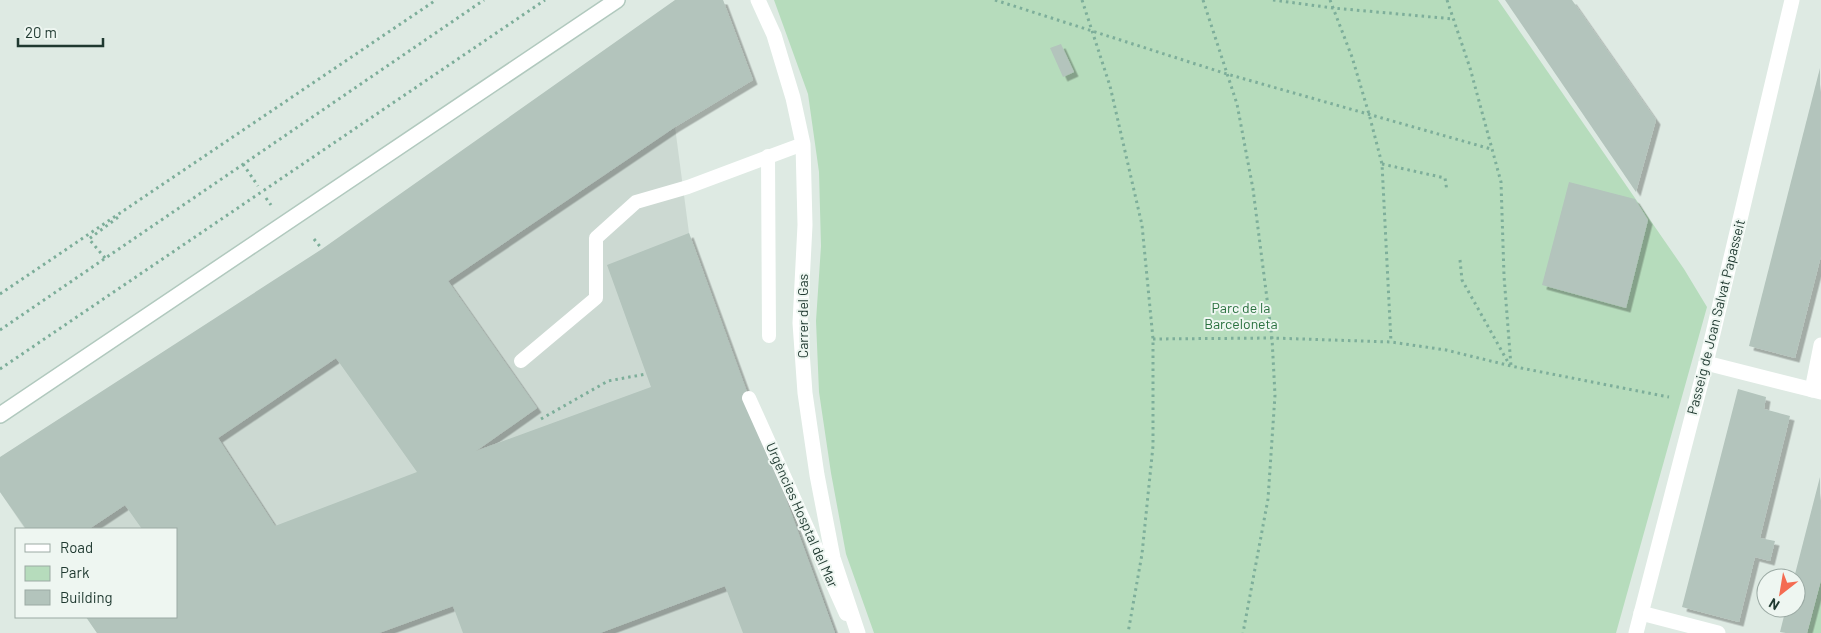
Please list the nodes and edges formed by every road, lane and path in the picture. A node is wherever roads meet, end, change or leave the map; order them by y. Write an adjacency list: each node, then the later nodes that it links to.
1 (436, 0): 27 (path)
2 (484, 0): 21 (path)
3 (545, 0): 42 (path)
4 (617, 0): 47 (street)
5 (758, 0): 18 (street, Carrer del Gas)
6 (995, 0): 15 (path)
7 (1082, 0): 15 (path)
8 (1203, 0): 16 (path)
9 (1273, 0): 13 (path)
10 (1330, 0): 13 (path)
11 (1447, 0): 14 (path)
12 (1792, 0): 40 (street, Passeig de Joan Salvat Papasseit)
13 (1333, 8): 14 (path); 17 (path)
14 (1454, 19): 19 (path)
15 (1092, 32): 16 (path); 36 (path)
16 (1227, 74): 17 (path); 35 (path)
17 (1369, 114): 19 (path); 22 (path)
18 (803, 144): 20 (lane); 51 (street, Carrer del Gas)
19 (1491, 149): 41 (path)
20 (768, 156): 34 (lane); 39 (lane)
21 (243, 164): 23 (path); 30 (path)
22 (1382, 164): 24 (path); 37 (path)
23 (258, 186)
24 (1447, 192)
25 (266, 198): 26 (path)
26 (271, 205)
27 (124, 210): 30 (path); 32 (path)
28 (314, 239): 29 (path)
29 (322, 249)
30 (105, 258): 33 (path)
31 (1460, 260): 41 (path)
32 (0, 294)
33 (0, 330)
34 (769, 336)
35 (1272, 338): 36 (path); 37 (path); 53 (path)
36 (1154, 339): 52 (path)
37 (1390, 342): 41 (path)
38 (1821, 345): 44 (street)
39 (521, 361)
40 (1706, 363): 44 (street); 49 (street, Passeig de Joan Salvat Papasseit)
41 (1511, 366): 45 (path)
42 (0, 369)
43 (646, 374): 48 (path)
44 (1817, 391)
45 (1669, 397)
46 (750, 398): 50 (lane, Urgències Hosptal del Mar)
47 (0, 415)
48 (541, 419)
49 (1641, 613): 54 (street, Passeig de Joan Salvat Papasseit); 55 (street)
50 (854, 633)
51 (858, 633)
52 (1128, 633)
53 (1243, 633)
54 (1636, 633)
55 (1718, 633)

